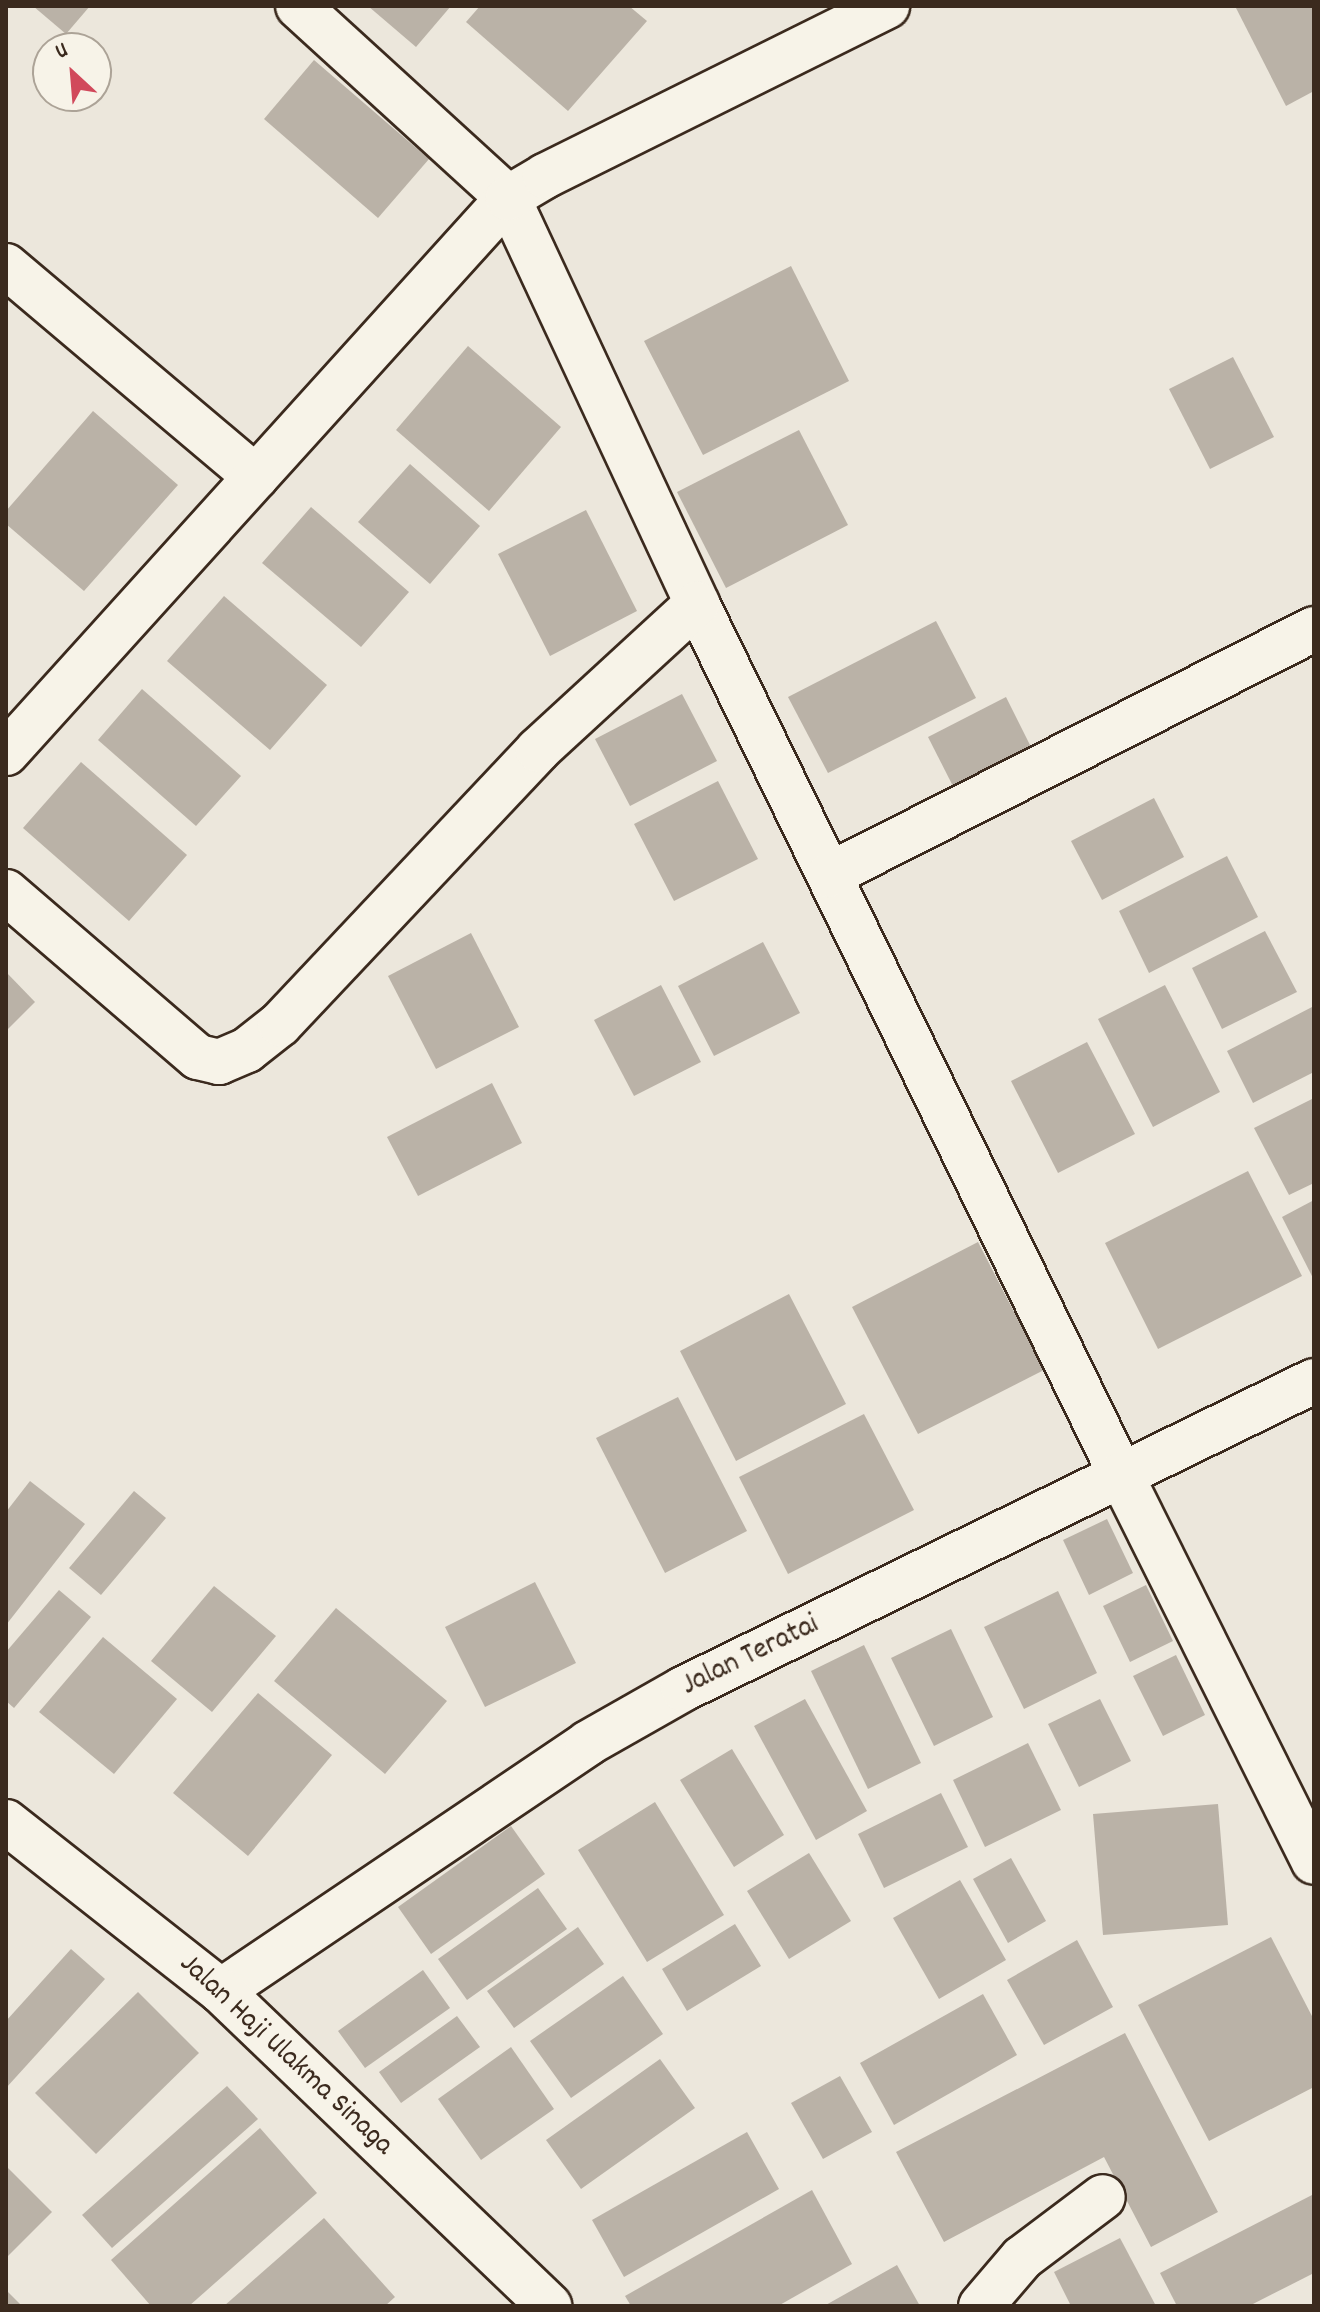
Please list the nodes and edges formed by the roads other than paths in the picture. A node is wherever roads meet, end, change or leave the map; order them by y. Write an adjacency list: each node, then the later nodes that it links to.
1 (298, 6): 3 (street)
2 (887, 6): 3 (street)
3 (508, 198): 5 (street); 6 (street)
4 (6, 266): 5 (street)
5 (256, 477): 8 (street)
6 (697, 604): 9 (street); 10 (street)
7 (1314, 629): 9 (street)
8 (6, 753)
9 (829, 875): 12 (street)
10 (6, 892)
11 (1314, 1381): 12 (street, Jalan Teratai)
12 (1121, 1475): 14 (street); 15 (street, Jalan Teratai)
13 (6, 1822): 15 (street, Jalan Haji Ulakma Sinaga)
14 (1314, 1862)
15 (221, 1991): 17 (street, Jalan Haji Ulakma Sinaga)
16 (1103, 2197): 18 (street)
17 (550, 2306)
18 (981, 2306)

